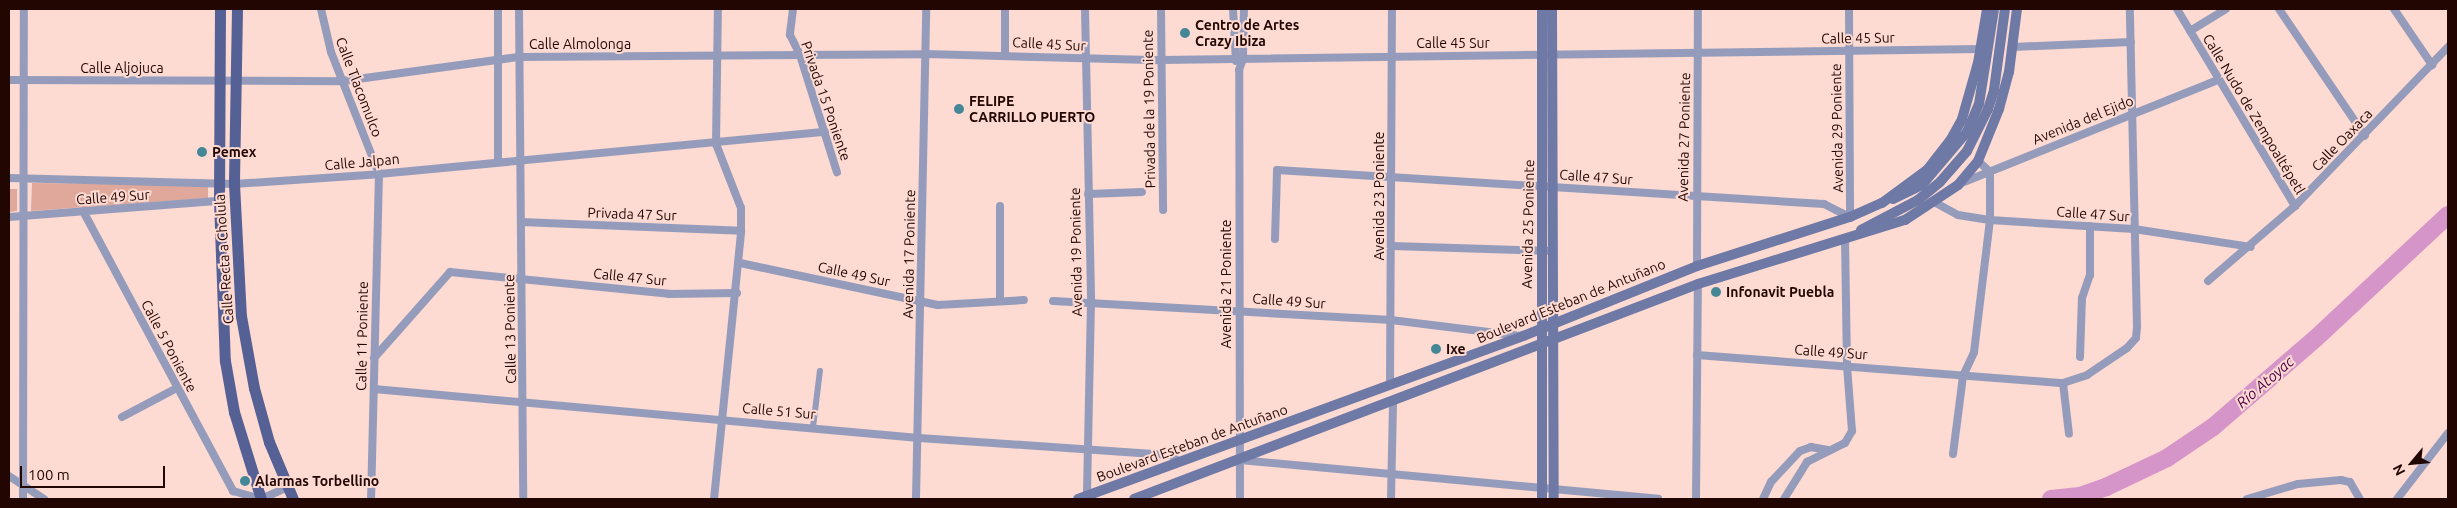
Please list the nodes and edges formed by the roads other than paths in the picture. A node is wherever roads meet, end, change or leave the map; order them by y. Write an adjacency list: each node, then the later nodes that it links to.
1 (24, 9): 49 (street)
2 (220, 9): 51 (main road, Calle Recta a Cholula)
3 (237, 9): 52 (main road, Calle Recta a Cholula)
4 (321, 9): 53 (street, Calle Tlacomulco)
5 (498, 9): 43 (street)
6 (519, 9): 41 (street, Calle 13 Poniente)
7 (718, 9): 42 (street)
8 (793, 9): 38 (street, Privada 15 Poniente)
9 (926, 9): 36 (street, Avenida 17 Poniente)
10 (1006, 9): 37 (street)
11 (1085, 9): 44 (street, Avenida 19 Poniente)
12 (1161, 9): 46 (street, Privada de la 19 Poniente)
13 (1233, 9): 45 (street, Avenida 21 Poniente)
14 (1244, 9): 45 (street, Avenida 21 Poniente)
15 (1392, 9): 39 (street, Avenida 23 Poniente)
16 (1542, 9): 40 (main road, Avenida 25 Poniente)
17 (1552, 9): 40 (main road, Avenida 25 Poniente)
18 (1698, 9): 35 (street, Avenida 27 Poniente)
19 (1849, 9): 34 (street, Avenida 29 Poniente)
20 (1987, 9): 33 (main road)
21 (1994, 9): 76 (main road)
22 (2005, 9): 89 (main road)
23 (2017, 9): 31 (main road)
24 (2130, 9): 30 (street)
25 (2177, 9): 29 (street, Calle Nudo de Zempoaltépetl)
26 (2226, 9): 29 (street)
27 (2279, 9): 56 (street)
28 (2394, 9): 47 (street)
29 (2190, 31): 50 (street, Calle Nudo de Zempoaltépetl)
30 (2131, 42): 31 (street); 54 (street)
31 (2013, 47): 60 (main road)
32 (2448, 47): 47 (street, Calle Oaxaca)
33 (1980, 49): 34 (street, Calle 45 Sur); 76 (main road)
34 (1848, 50): 35 (street, Calle 45 Sur); 83 (street, Avenida 29 Poniente)
35 (1698, 53): 40 (street, Calle 45 Sur); 73 (street, Avenida 27 Poniente)
36 (925, 54): 37 (street, Calle 45 Sur); 38 (street, Calle Almolonga); 102 (street, Avenida 17 Poniente)
37 (1005, 54): 44 (street, Calle 45 Sur)
38 (800, 55): 42 (street, Calle Almolonga); 55 (street, Privada 15 Poniente)
39 (1391, 55): 40 (street, Calle 45 Sur); 45 (street, Calle 45 Sur); 64 (street, Avenida 23 Poniente)
40 (1548, 56): 70 (main road, Avenida 25 Poniente)
41 (518, 57): 42 (street, Calle Almolonga); 43 (street, Calle Almolonga); 58 (street, Calle 13 Poniente)
42 (715, 57): 57 (street)
43 (498, 59): 53 (street, Calle Almolonga); 59 (street)
44 (1085, 59): 46 (street, Calle 45 Sur); 72 (street, Avenida 19 Poniente)
45 (1239, 59): 46 (street, Calle 45 Sur); 106 (street, Avenida 21 Poniente)
46 (1161, 60): 79 (street, Privada de la 19 Poniente)
47 (2432, 64): 56 (street, Calle Oaxaca)
48 (9, 80): 49 (street, Calle Aljojuca)
49 (24, 80): 51 (street, Calle Aljojuca); 66 (street)
50 (2218, 80): 54 (street, Avenida del Ejido); 78 (street, Calle Nudo de Zempoaltépetl)
51 (219, 81): 52 (street, Calle Aljojuca); 67 (main road, Calle Recta a Cholula)
52 (236, 81): 53 (street, Calle Almolonga); 68 (main road, Calle Recta a Cholula)
53 (343, 81): 63 (street, Calle Tlacomulco)
54 (2135, 112): 62 (street, Avenida del Ejido); 87 (street)
55 (825, 132): 57 (street, Calle Jalpan); 61 (street, Privada 15 Poniente)
56 (2365, 136): 78 (street, Calle Oaxaca)
57 (716, 144): 58 (street, Calle Jalpan); 88 (street)
58 (519, 159): 59 (street, Calle Jalpan); 85 (street, Calle 13 Poniente)
59 (498, 160): 63 (street, Calle Jalpan)
60 (1978, 160): 62 (street); 69 (main road)
61 (837, 172)
62 (1990, 172): 69 (street, Avenida del Ejido); 84 (street)
63 (379, 174): 68 (street, Calle Jalpan); 114 (street, Calle 11 Poniente)
64 (1392, 175): 70 (street, Calle 47 Sur); 90 (street, Calle 47 Sur); 91 (street, Avenida 23 Poniente)
65 (9, 178): 66 (street, Calle Jalpan)
66 (23, 178): 67 (street, Calle Jalpan); 81 (street)
67 (219, 182): 68 (street, Calle Jalpan); 74 (main road, Calle Recta a Cholula)
68 (234, 184): 141 (main road, Calle Recta a Cholula)
69 (1958, 185): 75 (main road)
70 (1548, 186): 73 (street, Calle 47 Sur); 93 (main road, Avenida 25 Poniente); 94 (main road, Avenida 25 Poniente)
71 (1142, 192): 72 (street)
72 (1088, 194): 105 (street, Avenida 19 Poniente)
73 (1696, 196): 83 (street, Calle 47 Sur); 96 (street, Avenida 27 Poniente)
74 (219, 201): 80 (street, Calle 49 Sur); 147 (main road, Calle Recta a Cholula)
75 (1936, 202): 84 (street, Calle 47 Sur); 89 (main road)
76 (1882, 203): 83 (main road, Boulevard Esteban de Antuñano)
77 (1000, 206): 104 (street)
78 (2295, 206): 92 (street, Calle Oaxaca)
79 (1163, 210)
80 (83, 211): 81 (street, Calle 49 Sur); 121 (street, Calle 5 Poniente)
81 (23, 216): 82 (street, Calle 49 Sur); 139 (street)
82 (9, 217)
83 (1850, 217): 96 (main road, Boulevard Esteban de Antuñano)
84 (1990, 220): 86 (street, Calle 47 Sur); 118 (street)
85 (521, 222): 88 (street, Privada 47 Sur); 97 (street, Calle 13 Poniente)
86 (2090, 226): 87 (street, Calle 47 Sur); 115 (street)
87 (2134, 229): 92 (street, Calle 47 Sur); 119 (street)
88 (741, 231): 95 (street)
89 (1845, 238): 99 (main road); 116 (street)
90 (1275, 239)
91 (1392, 246): 94 (street); 107 (street, Avenida 23 Poniente)
92 (2251, 247): 98 (street, Calle Oaxaca)
93 (1552, 251): 94 (street); 108 (main road, Avenida 25 Poniente)
94 (1541, 252): 109 (main road, Avenida 25 Poniente)
95 (740, 263): 100 (street); 102 (street, Calle 49 Sur)
96 (1697, 266): 108 (main road, Boulevard Esteban de Antuñano)
97 (521, 278): 100 (street, Calle 47 Sur); 114 (street, Calle 47 Sur); 123 (street, Calle 13 Poniente)
98 (2208, 281)
99 (1698, 284): 111 (main road); 113 (street)
100 (737, 293): 126 (street)
101 (1024, 300): 104 (street, Calle 49 Sur)
102 (920, 301): 104 (street, Calle 49 Sur); 130 (street, Avenida 17 Poniente)
103 (1053, 301): 105 (street, Calle 49 Sur)
104 (1000, 302)
105 (1090, 302): 106 (street, Calle 49 Sur); 132 (street, Avenida 19 Poniente)
106 (1238, 309): 107 (street, Calle 49 Sur); 131 (street, Avenida 21 Poniente)
107 (1391, 320): 110 (street, Calle 49 Sur); 120 (street, Avenida 23 Poniente)
108 (1552, 324): 109 (main road, Boulevard Esteban de Antuñano); 111 (main road, Avenida 25 Poniente)
109 (1540, 329): 110 (main road, Boulevard Esteban de Antuñano); 112 (main road, Avenida 25 Poniente)
110 (1523, 336): 120 (main road, Boulevard Esteban de Antuñano)
111 (1552, 341): 112 (main road); 142 (main road, Avenida 25 Poniente)
112 (1540, 345): 124 (main road); 140 (main road, Avenida 25 Poniente)
113 (1697, 355): 116 (street, Calle 49 Sur); 159 (street)
114 (374, 358): 122 (street, Calle 11 Poniente)
115 (2080, 358)
116 (1847, 366): 118 (street, Calle 49 Sur); 133 (street)
117 (820, 371): 127 (street)
118 (1963, 376): 119 (street, Calle 49 Sur); 134 (street)
119 (2063, 383): 129 (street)
120 (1390, 384): 131 (main road, Boulevard Esteban de Antuñano)
121 (177, 388): 125 (street); 143 (street, Calle 5 Poniente)
122 (374, 388): 123 (street, Calle 51 Sur); 149 (street, Calle 11 Poniente)
123 (524, 401): 126 (street, Calle 51 Sur); 150 (street, Calle 13 Poniente)
124 (1393, 403): 135 (main road); 137 (street)
125 (122, 417)
126 (721, 418): 127 (street, Calle 51 Sur); 151 (street)
127 (813, 426): 130 (street, Calle 51 Sur)
128 (2448, 433): 164 (street)
129 (2069, 434)
130 (919, 438): 132 (street, Calle 51 Sur); 152 (street, Avenida 17 Poniente)
131 (1240, 440): 135 (street, Avenida 21 Poniente); 136 (main road, Boulevard Esteban de Antuñano)
132 (1087, 450): 136 (street, Calle 51 Sur); 144 (street, Avenida 19 Poniente)
133 (1828, 450): 160 (street); 161 (street)
134 (1953, 454)
135 (1240, 460): 137 (street); 153 (main road); 154 (street, Avenida 21 Poniente)
136 (1179, 462): 144 (main road, Boulevard Esteban de Antuñano)
137 (1392, 473): 140 (street); 155 (street)
138 (9, 476): 139 (street)
139 (24, 486): 145 (street); 146 (street)
140 (1542, 487): 142 (street); 156 (main road, Avenida 25 Poniente)
141 (288, 488): 147 (street); 148 (main road, Calle Recta a Cholula)
142 (1554, 488): 157 (main road, Avenida 25 Poniente); 158 (street)
143 (232, 495): 147 (street)
144 (1083, 498)
145 (23, 499)
146 (44, 499)
147 (261, 499)
148 (293, 499)
149 (370, 499)
150 (523, 499)
151 (714, 499)
152 (916, 499)
153 (1134, 499)
154 (1240, 499)
155 (1391, 499)
156 (1542, 499)
157 (1554, 499)
158 (1658, 499)
159 (1696, 499)
160 (1763, 499)
161 (1784, 499)
162 (2247, 499): 163 (street)
163 (2360, 499)
164 (2396, 499)

